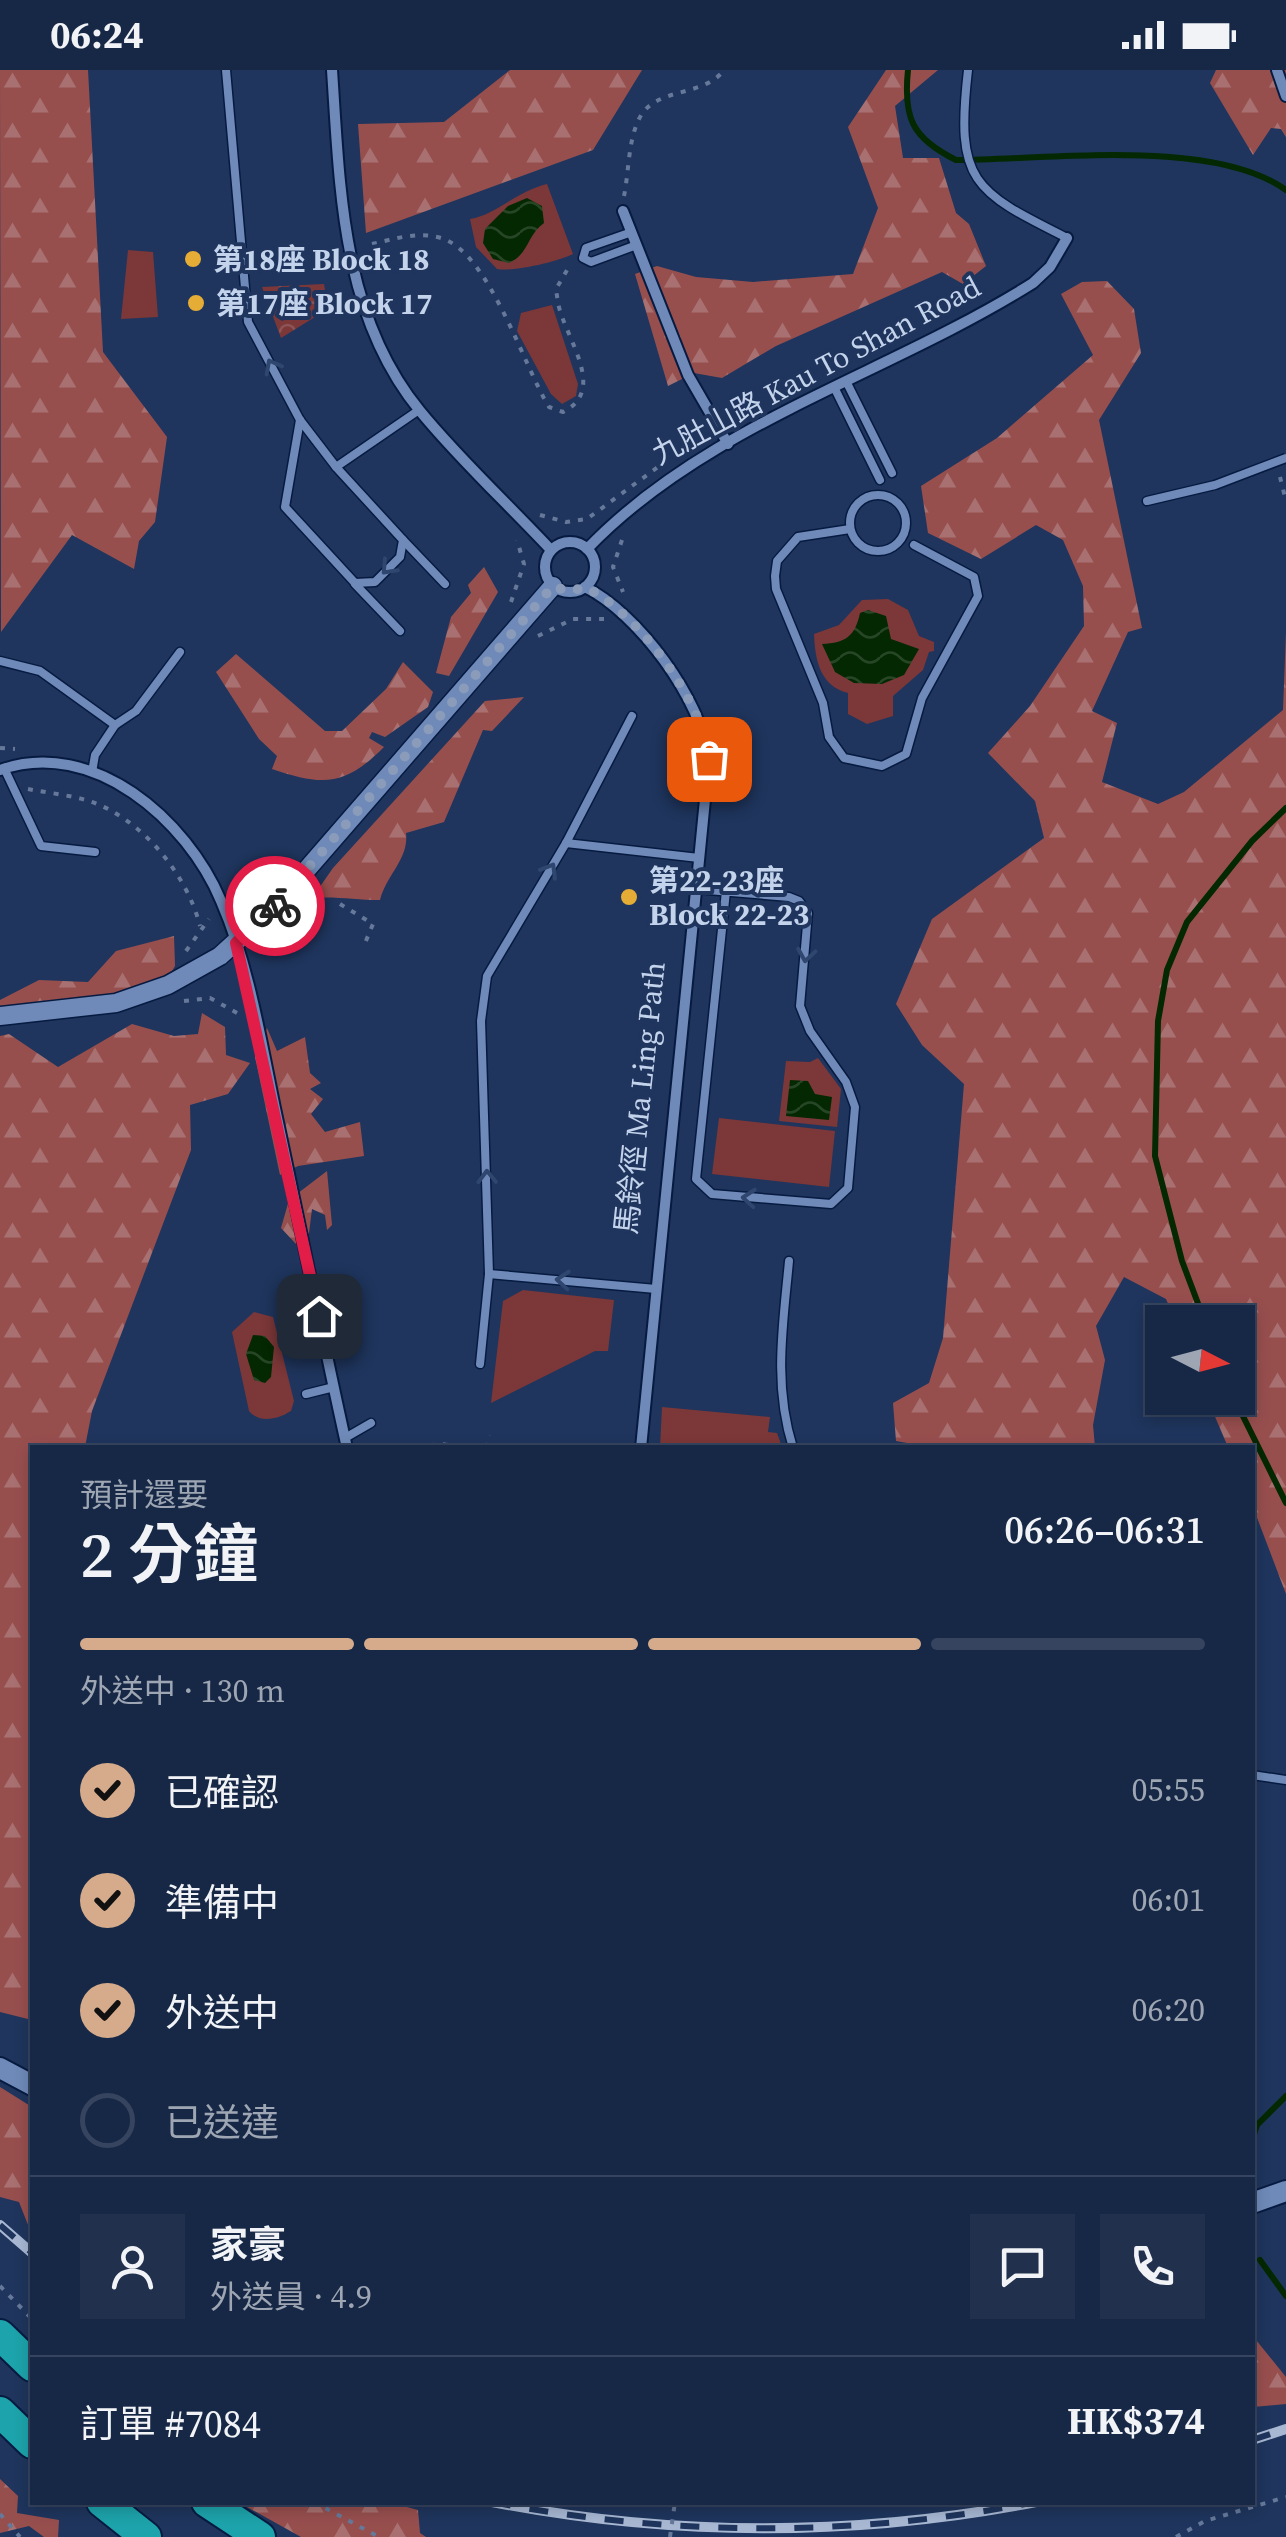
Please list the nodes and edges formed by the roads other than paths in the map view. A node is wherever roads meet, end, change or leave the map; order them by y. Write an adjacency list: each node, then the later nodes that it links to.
1 (226, 70): 13 (lane, one-way to 1)
2 (332, 70): 12 (street)
3 (968, 70): 8 (lane)
4 (1277, 70): 5 (street)
5 (1286, 96)
6 (623, 211): 7 (street)
7 (629, 233): 9 (street); 9 (lane)
8 (1068, 238): 10 (street, 九肚山路 Kau To Shan Road)
9 (634, 246): 14 (street)
10 (847, 384): 11 (street, 九肚山路 Kau To Shan Road); 17 (lane)
11 (835, 390): 14 (street, 九肚山路 Kau To Shan Road); 18 (lane)
12 (419, 410): 16 (lane); 24 (street)
13 (300, 420): 16 (lane); 25 (lane)
14 (728, 444): 23 (street, 九肚山路 Kau To Shan Road)
15 (1286, 458): 19 (lane, bridge)
16 (336, 468): 21 (lane)
17 (892, 473)
18 (880, 480)
19 (1147, 501)
20 (850, 529): 20 (lane); 22 (lane)
21 (403, 540): 25 (lane, one-way to 25); 26 (lane)
22 (914, 545)
23 (587, 549): 24 (street); 28 (street)
24 (551, 550): 27 (street)
25 (355, 583): 29 (lane)
26 (445, 584)
27 (553, 586): 28 (street); 41 (street)
28 (585, 587): 38 (street, 馬鈴徑 Ma Ling Path)
29 (400, 631)
30 (180, 652): 33 (lane)
31 (0, 661): 33 (lane)
32 (632, 716): 36 (lane)
33 (115, 725): 35 (lane)
34 (2, 769): 35 (street); 37 (lane)
35 (92, 772): 41 (street)
36 (566, 843): 38 (lane); 44 (lane, one-way to 36)
37 (95, 852)
38 (699, 858): 39 (street, 馬鈴徑 Ma Ling Path)
39 (696, 888): 40 (lane); 45 (street, 馬鈴徑 Ma Ling Path)
40 (726, 892): 40 (lane, one-way to 40)
41 (236, 943): 42 (street); 47 (street)
42 (0, 1016)
43 (789, 1261): 52 (lane)
44 (489, 1274): 45 (lane, one-way to 44); 46 (lane)
45 (656, 1288): 51 (street, 馬鈴徑 Ma Ling Path)
46 (480, 1364)
47 (334, 1387): 48 (lane); 50 (street)
48 (306, 1394)
49 (371, 1424): 50 (lane)
50 (346, 1443)
51 (641, 1445)
52 (791, 1445)
53 (1255, 1775): 54 (lane)
54 (1286, 1780)
55 (0, 2068): 56 (main road)
56 (30, 2084)
57 (1286, 2191): 58 (main road)
58 (1255, 2202)
59 (0, 2336): 60 (highway)
60 (30, 2364)
61 (0, 2412): 62 (highway)
62 (30, 2441)
63 (106, 2505): 65 (highway)
64 (212, 2505): 66 (highway)
65 (146, 2537)
66 (260, 2537)

